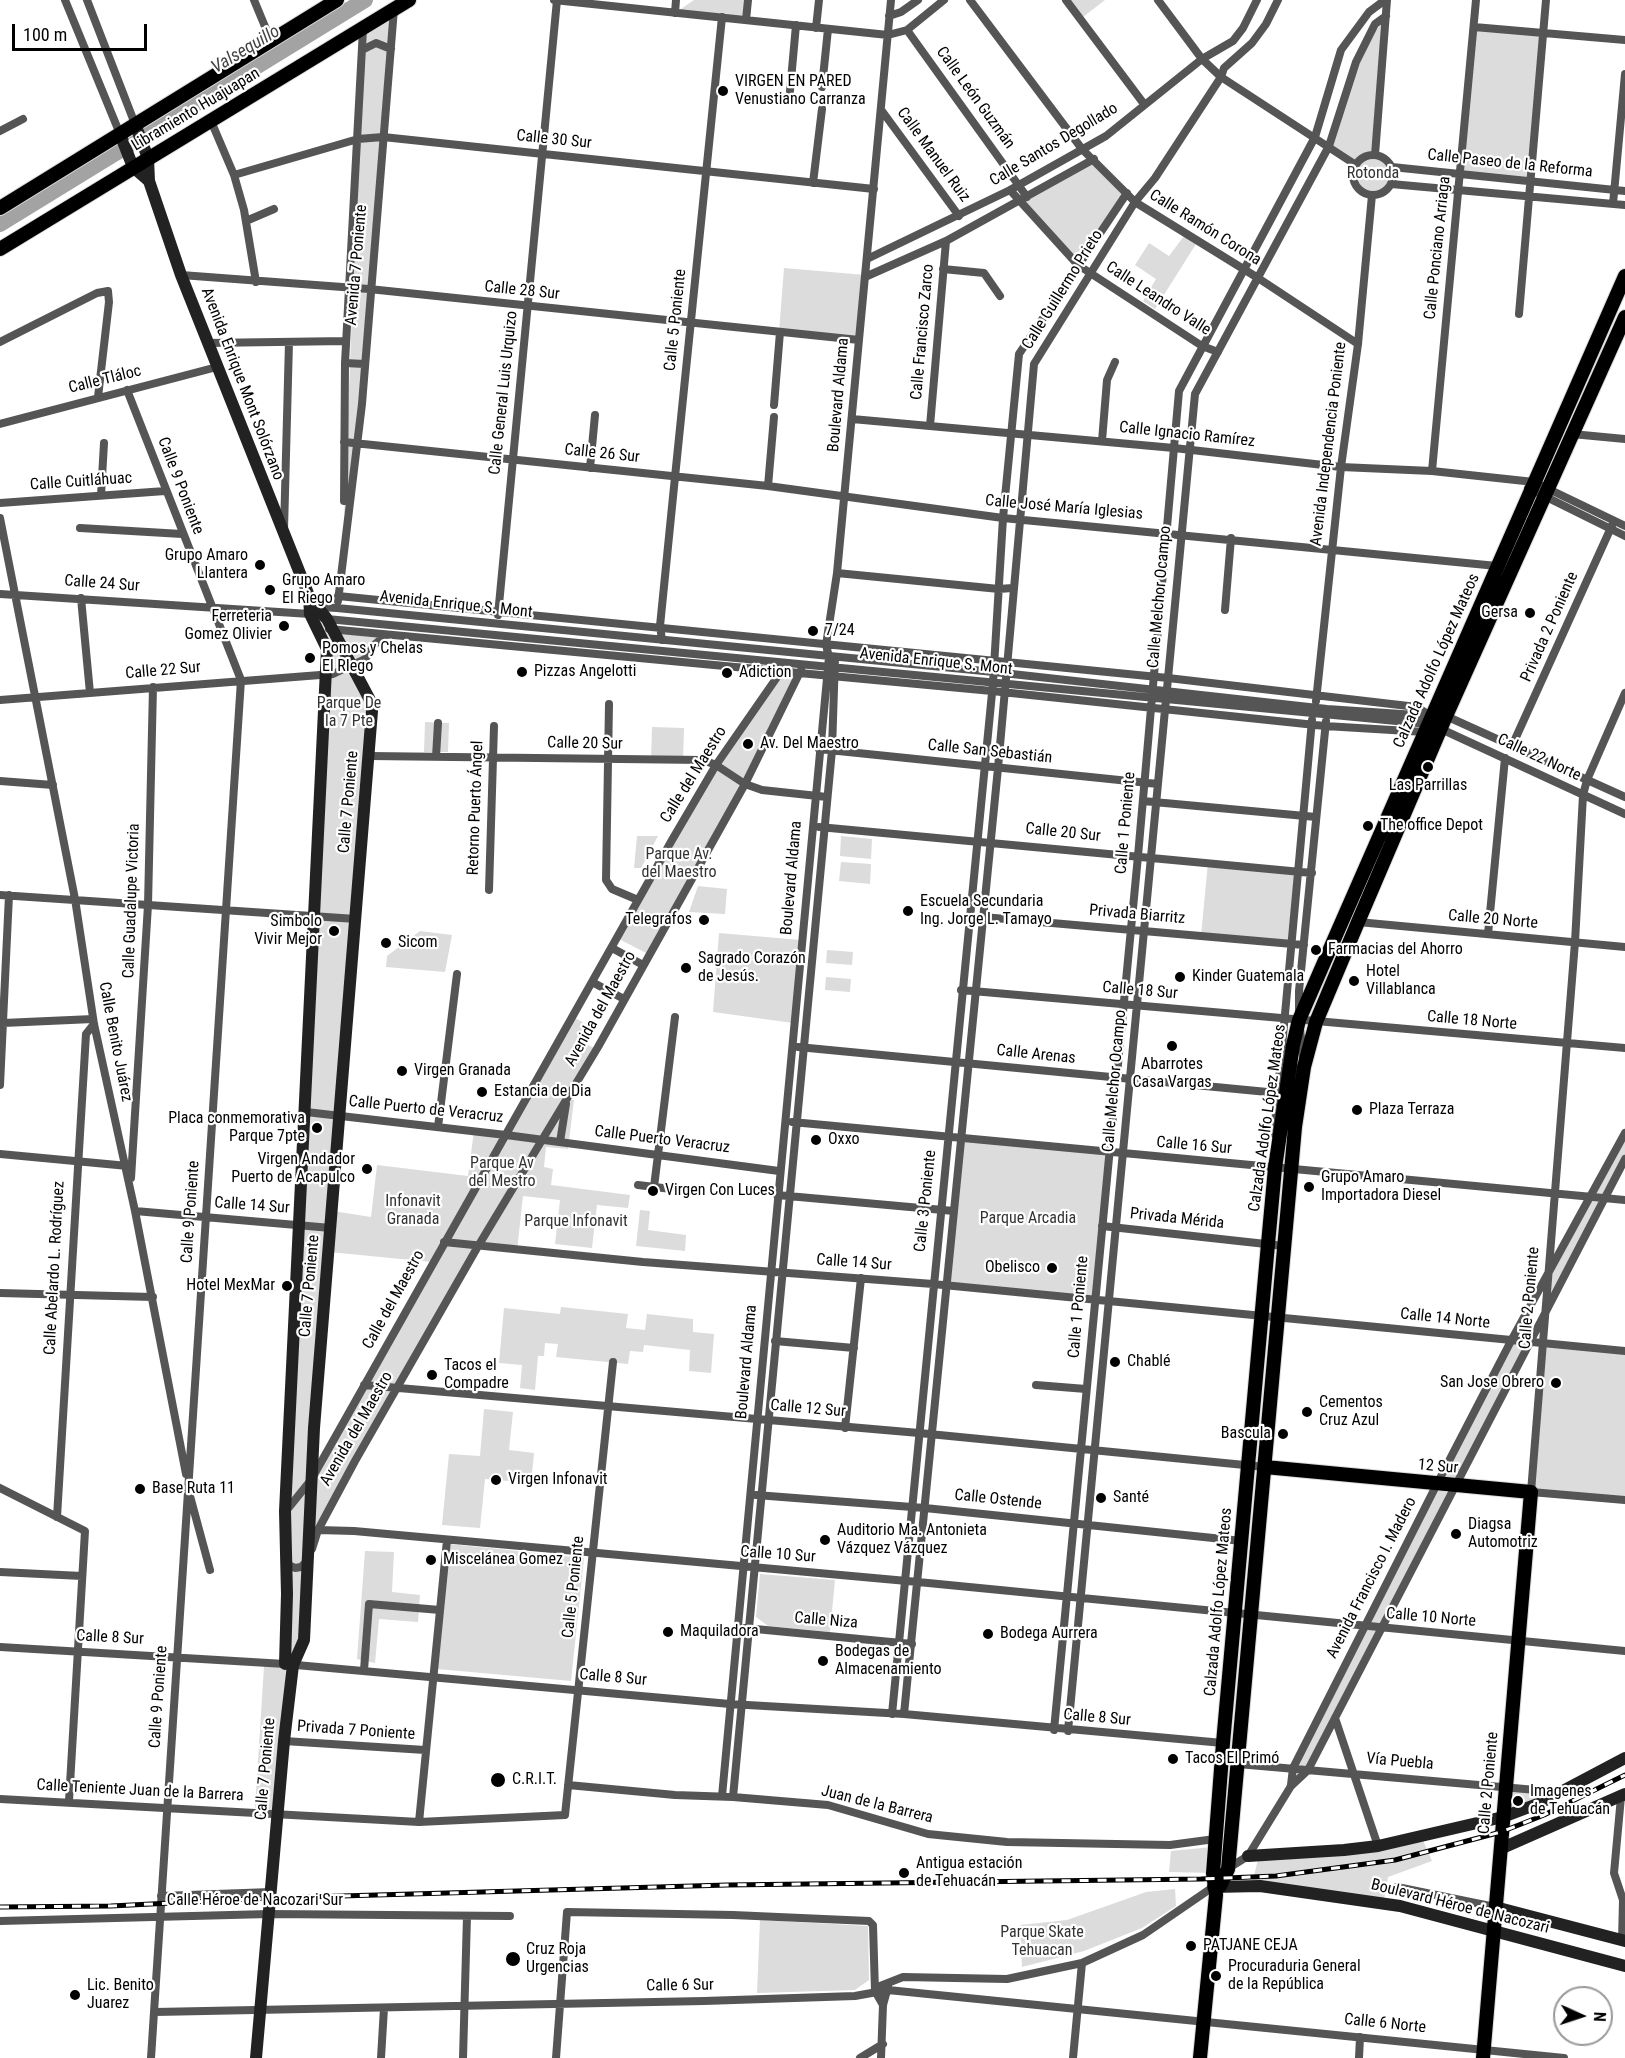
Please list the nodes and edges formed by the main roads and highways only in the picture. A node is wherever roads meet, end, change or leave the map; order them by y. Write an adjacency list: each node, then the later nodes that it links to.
1 (337, 0): 3 (main road)
2 (409, 0): 5 (main road, Libramiento Huajuapan)
3 (137, 129): 4 (main road); 5 (main road, Avenida Enrique Mont Solórzano)
4 (121, 137): 6 (main road); 8 (main road)
5 (146, 153): 6 (main road, Libramiento Huajuapan); 7 (main road, Avenida Enrique Mont Solórzano)
6 (131, 162): 7 (main road); 9 (main road, Libramiento Huajuapan)
7 (149, 181): 12 (main road, Avenida Enrique Mont Solórzano)
8 (0, 208)
9 (0, 249)
10 (1625, 276): 14 (main road, Calzada Adolfo López Mateos)
11 (1625, 317): 14 (main road, Calzada Adolfo López Mateos)
12 (309, 597): 13 (main road, Calle 7 Poniente)
13 (315, 611): 17 (main road, Calle 7 Poniente); 17 (main road, Calle 7 Poniente)
14 (1434, 723): 15 (main road, Calzada Adolfo López Mateos); 18 (main road, Calzada Adolfo López Mateos)
15 (1265, 1467): 16 (main road, 12 Sur); 24 (main road, Calzada Adolfo López Mateos)
16 (1531, 1491): 21 (main road, Calle 2 Poniente)
17 (289, 1664): 30 (main road, Calle 7 Poniente)
18 (1223, 1743): 24 (main road, Calzada Adolfo López Mateos); 24 (main road)
19 (1625, 1758): 21 (main road)
20 (1624, 1796): 22 (main road)
21 (1503, 1817): 22 (main road, Calle 2 Poniente); 23 (main road)
22 (1500, 1849): 25 (main road, Calle 2 Poniente)
23 (1248, 1856)
24 (1219, 1877): 26 (main road, Boulevard Héroe de Nacozari); 31 (main road)
25 (1495, 1907): 26 (main road, Calle 2 Poniente); 27 (main road, Boulevard Héroe de Nacozari)
26 (1494, 1932): 28 (main road, Boulevard Héroe de Nacozari); 29 (main road, Calle 2 Poniente)
27 (1623, 1941)
28 (1625, 1966)
29 (1483, 2054)
30 (256, 2058)
31 (1200, 2058)

